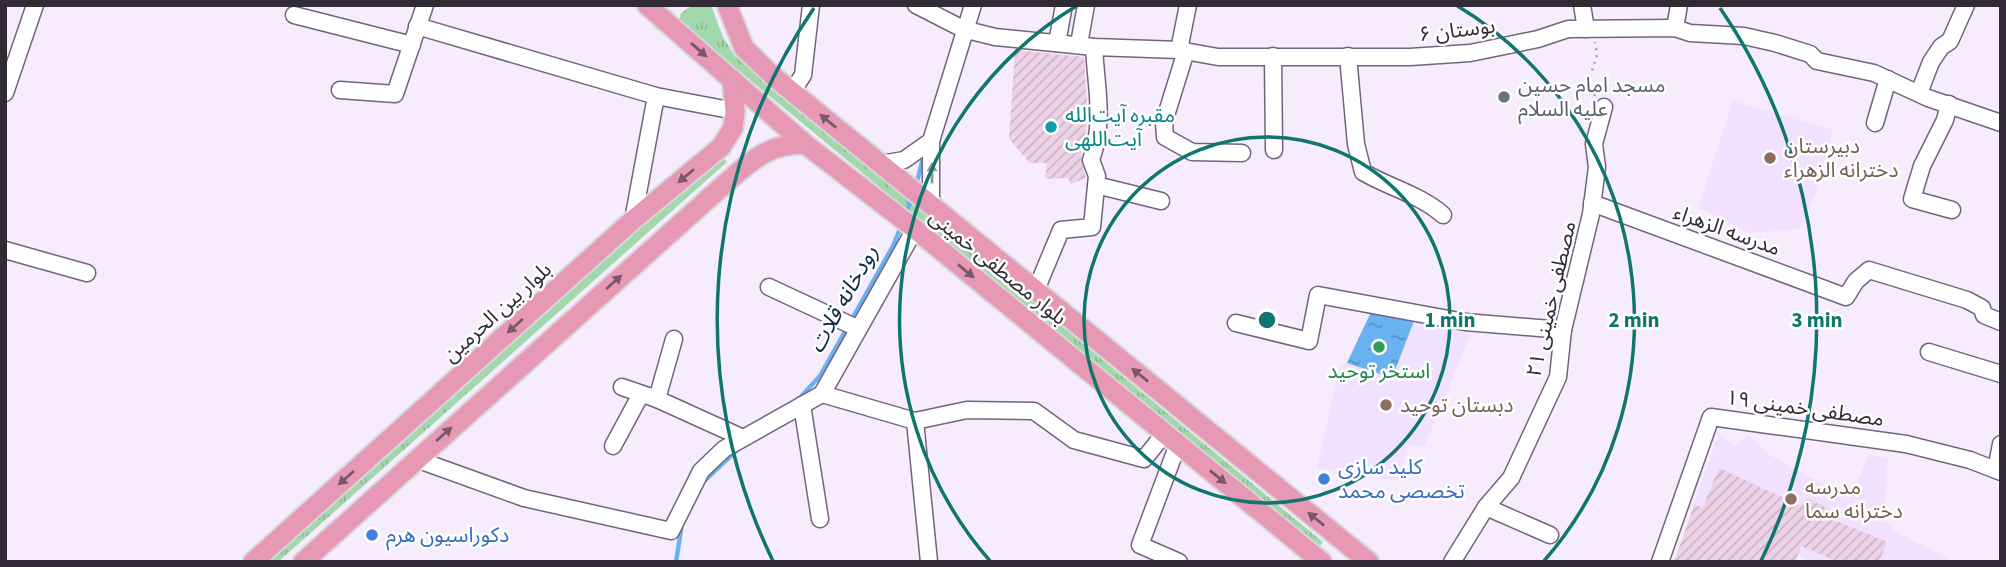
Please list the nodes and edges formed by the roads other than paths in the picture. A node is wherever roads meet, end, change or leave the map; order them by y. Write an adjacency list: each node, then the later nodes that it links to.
1 (36, 5): 30 (street)
2 (425, 5): 16 (street)
3 (648, 5): 26 (main road, بلوار مصطفی خمینی, one-way to 26)
4 (727, 5): 29 (main road, بلوار مصطفی خمینی)
5 (811, 5): 29 (street)
6 (916, 5): 18 (street, بوستان ۶)
7 (962, 5): 18 (street)
8 (973, 5): 18 (street)
9 (1063, 5): 20 (street)
10 (1086, 5): 21 (street)
11 (1188, 5): 23 (street)
12 (1582, 5): 19 (street)
13 (1679, 5): 17 (street)
14 (1966, 5): 31 (street)
15 (294, 15): 22 (street)
16 (417, 26): 22 (street); 32 (street)
17 (1675, 28): 19 (street, بوستان ۶); 27 (street, بوستان ۶)
18 (963, 29): 20 (street, بوستان ۶); 38 (street)
19 (1586, 29): 25 (street, بوستان ۶)
20 (1058, 35): 21 (street, بوستان ۶)
21 (1091, 42): 23 (street, بوستان ۶); 45 (street)
22 (412, 45): 28 (street)
23 (1183, 50): 24 (street, بوستان ۶); 42 (street)
24 (1273, 56): 25 (street, بوستان ۶); 41 (street)
25 (1348, 56): 50 (street)
26 (732, 79): 35 (main road, بلوار بین الحرمین); 39 (main road, بلوار مصطفی خمینی)
27 (1888, 79): 31 (street, بوستان ۶); 37 (street)
28 (340, 90)
29 (792, 92): 43 (main road, بلوار مصطفی خمینی, one-way to 29)
30 (5, 93)
31 (1919, 93): 33 (street, بوستان ۶)
32 (656, 96): 35 (street); 51 (street)
33 (1949, 104): 36 (street, بوستان ۶); 49 (street)
34 (1604, 107): 47 (street, مصطفی خمینی ۲۱)
35 (735, 111): 40 (main road, بلوار بین الحرمین)
36 (2001, 123)
37 (1875, 124)
38 (931, 141): 43 (street); 48 (street, one-way to 38)
39 (805, 144): 44 (main road); 52 (main road, بلوار مصطفی خمینی)
40 (721, 147): 44 (main road); 51 (main road, بلوار بین الحرمین, one-way to 51)
41 (1274, 150)
42 (1242, 153)
43 (881, 164): 48 (main road, بلوار مصطفی خمینی)
44 (744, 168): 74 (main road, one-way to 44)
45 (1096, 185): 46 (street); 56 (street)
46 (1161, 201)
47 (1592, 203): 57 (street, مدرسه الزهراء); 60 (street, مصطفی خمینی ۲۱)
48 (930, 205): 56 (main road, بلوار مصطفی خمینی)
49 (1952, 210)
50 (1443, 215)
51 (633, 220): 80 (main road, بلوار بین الحرمین, one-way to 80)
52 (914, 228): 59 (street); 71 (main road, بلوار مصطفی خمینی, one-way to 71)
53 (5, 250): 54 (street)
54 (87, 272)
55 (769, 287): 59 (street)
56 (1036, 290): 79 (main road, بلوار مصطفی خمینی, one-way to 56)
57 (2001, 322)
58 (1236, 323): 60 (street)
59 (857, 328): 66 (street)
60 (1563, 330): 76 (street, مصطفی خمینی ۲۱)
61 (674, 339): 67 (street)
62 (1929, 352): 63 (street)
63 (2001, 374)
64 (622, 387): 65 (street)
65 (641, 394): 67 (street); 73 (street)
66 (822, 394): 68 (street); 69 (street)
67 (657, 399): 70 (street)
68 (802, 405): 70 (street); 77 (street)
69 (915, 421): 71 (street); 82 (street)
70 (743, 438): 74 (street)
71 (1171, 438): 83 (street); 84 (main road, بلوار مصطفی خمینی, one-way to 84)
72 (2001, 444): 75 (street)
73 (614, 446)
74 (416, 459): 81 (main road)
75 (1998, 471): 88 (street, مصطفی خمینی ۱۹)
76 (1486, 507): 78 (street); 87 (street, مصطفی خمینی ۲۱)
77 (820, 519)
78 (1550, 535)
79 (1348, 545): 85 (main road); 86 (main road, بلوار مصطفی خمینی)
80 (253, 562)
81 (303, 562)
82 (929, 562)
83 (1179, 562)
84 (1322, 562)
85 (1333, 562)
86 (1369, 562)
87 (1452, 562)
88 (1660, 562)

